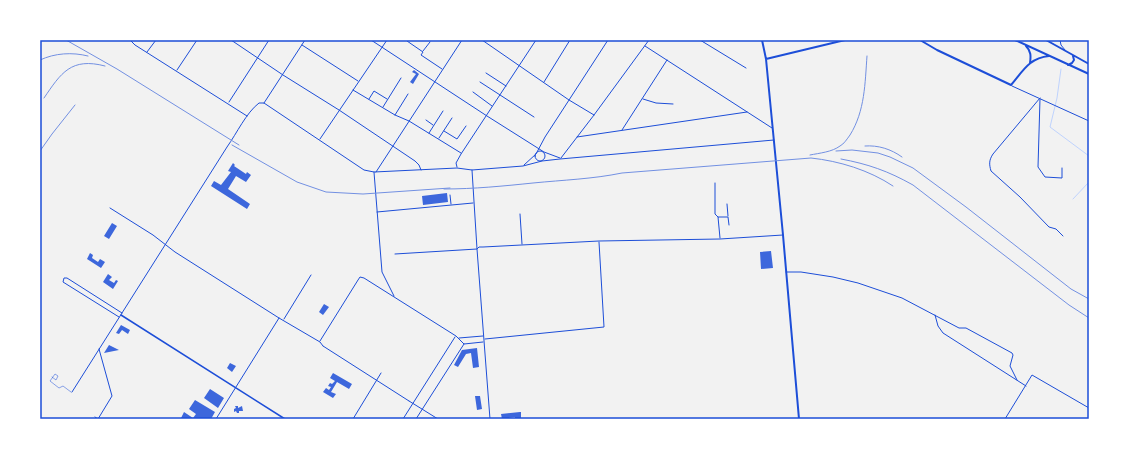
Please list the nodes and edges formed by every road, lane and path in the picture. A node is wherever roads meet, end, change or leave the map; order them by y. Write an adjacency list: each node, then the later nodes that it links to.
1 (130, 40): 29 (street)
2 (156, 40): 29 (street)
3 (197, 40): 42 (street)
4 (231, 40): 33 (street)
5 (269, 40): 33 (street)
6 (305, 40): 25 (street)
7 (371, 40): 27 (street)
8 (387, 40): 27 (street)
9 (408, 40): 30 (street)
10 (462, 40): 41 (street)
11 (482, 40): 39 (street)
12 (536, 40): 39 (street)
13 (570, 40): 50 (street)
14 (608, 40): 61 (street)
15 (649, 40): 26 (street)
16 (700, 40): 40 (street)
17 (762, 40): 34 (main road)
18 (845, 40): 34 (main road)
19 (920, 40): 52 (main road)
20 (1015, 40): 24 (main road)
21 (1046, 40): 28 (main road)
22 (1060, 40): 28 (street)
23 (430, 42): 30 (street)
24 (1024, 44): 32 (main road); 36 (main road)
25 (302, 45): 45 (street); 47 (street)
26 (645, 46): 35 (street); 71 (street)
27 (382, 47): 47 (street); 48 (street)
28 (1065, 50): 31 (main road)
29 (147, 52): 42 (street)
30 (423, 52): 41 (street)
31 (1072, 54): 37 (main road); 38 (main road)
32 (1049, 56): 36 (main road); 38 (main road)
33 (258, 58): 45 (street); 62 (street)
34 (766, 59): 81 (main road)
35 (668, 60): 57 (street); 69 (street)
36 (1030, 64): 52 (main road)
37 (1089, 64)
38 (1068, 65): 44 (main road)
39 (519, 66): 50 (street); 51 (street)
40 (746, 68)
41 (442, 69): 48 (street)
42 (176, 71): 62 (street)
43 (486, 72): 51 (street)
44 (1089, 74)
45 (282, 75): 63 (street); 67 (street)
46 (401, 78): 60 (street)
47 (358, 81): 53 (street)
48 (435, 82): 73 (street); 77 (street)
49 (480, 82): 56 (street)
50 (543, 82): 61 (street)
51 (506, 86): 56 (street)
52 (1011, 86): 58 (street)
53 (353, 90): 59 (street); 67 (street)
54 (473, 92): 65 (street)
55 (408, 94): 70 (street)
56 (500, 96): 65 (street); 74 (street)
57 (642, 98): 64 (street); 82 (street)
58 (1040, 98): 78 (street); 98 (street); 115 (street)
59 (368, 99): 60 (street); 66 (street)
60 (387, 100): 66 (street)
61 (570, 100): 71 (street); 90 (street)
62 (228, 103): 72 (street)
63 (264, 103): 72 (street); 87 (street)
64 (673, 104)
65 (493, 106): 73 (street)
66 (382, 108): 70 (street)
67 (339, 110): 87 (street); 89 (street)
68 (443, 111): 79 (street)
69 (747, 112): 81 (street); 82 (street)
70 (395, 115): 77 (street)
71 (594, 115): 85 (street)
72 (248, 116): 118 (street)
73 (487, 116): 90 (street); 92 (street)
74 (534, 116)
75 (452, 118): 83 (street)
76 (426, 120): 79 (street)
77 (409, 121): 84 (street); 89 (street)
78 (1089, 122)
79 (434, 125): 84 (street)
80 (466, 126): 83 (street)
81 (772, 128): 88 (main road)
82 (622, 130): 85 (street)
83 (444, 131): 86 (street)
84 (429, 133): 86 (street)
85 (577, 137): 94 (street)
86 (438, 139): 92 (street)
87 (319, 140): 101 (street)
88 (774, 140): 94 (street); 114 (main road)
89 (393, 146): 99 (street); 102 (street)
90 (539, 148): 91 (street); 93 (street)
91 (544, 152): 93 (street); 94 (street); 95 (street)
92 (461, 154): 97 (street)
93 (536, 154): 95 (street); 96 (street)
94 (560, 159): 95 (street)
95 (542, 161): 96 (street)
96 (523, 166): 100 (street)
97 (457, 168): 99 (street); 100 (street)
98 (1062, 168)
99 (421, 170): 102 (street)
100 (472, 170): 105 (street)
101 (374, 172): 102 (street); 109 (street)
102 (376, 172)
103 (715, 183): 112 (street)
104 (450, 195): 107 (street)
105 (474, 203): 107 (street); 120 (street)
106 (727, 204): 111 (street)
107 (452, 205): 109 (street)
108 (110, 208): 118 (street)
109 (377, 212): 124 (street)
110 (520, 214): 119 (street)
111 (728, 216): 112 (street); 113 (street)
112 (718, 217): 116 (street)
113 (729, 225)
114 (783, 235): 116 (street); 122 (main road)
115 (1063, 236)
116 (720, 239): 117 (street)
117 (598, 241): 119 (street); 132 (street)
118 (165, 245): 125 (street); 127 (street)
119 (522, 245): 120 (street)
120 (477, 249): 121 (street); 130 (street)
121 (395, 254)
122 (786, 272): 126 (street); 157 (main road)
123 (312, 275): 128 (street)
124 (394, 296): 129 (street); 133 (street)
125 (121, 315): 125 (street); 136 (street); 142 (street)
126 (935, 315): 140 (street); 140 (street)
127 (279, 318): 128 (street); 142 (street)
128 (283, 320): 133 (street)
129 (456, 336): 131 (street); 146 (street)
130 (484, 336): 131 (street); 132 (street)
131 (458, 338): 135 (street)
132 (484, 339): 134 (street)
133 (320, 342): 139 (street)
134 (484, 342): 135 (street); 156 (street)
135 (464, 344): 148 (street)
136 (99, 349): 145 (street); 149 (street)
137 (381, 373): 139 (street)
138 (52, 378): 145 (lane)
139 (377, 380): 144 (street); 146 (street)
140 (1017, 380): 141 (street)
141 (1026, 386): 147 (street); 158 (street)
142 (235, 387): 150 (street); 151 (street)
143 (367, 387): 144 (street)
144 (371, 389): 152 (street)
145 (72, 392)
146 (414, 404): 148 (street); 153 (street)
147 (1089, 408)
148 (422, 409): 154 (street); 155 (street)
149 (95, 417)
150 (216, 419)
151 (285, 419)
152 (353, 419)
153 (404, 419)
154 (416, 419)
155 (438, 419)
156 (490, 419)
157 (799, 419)
158 (1005, 419)

